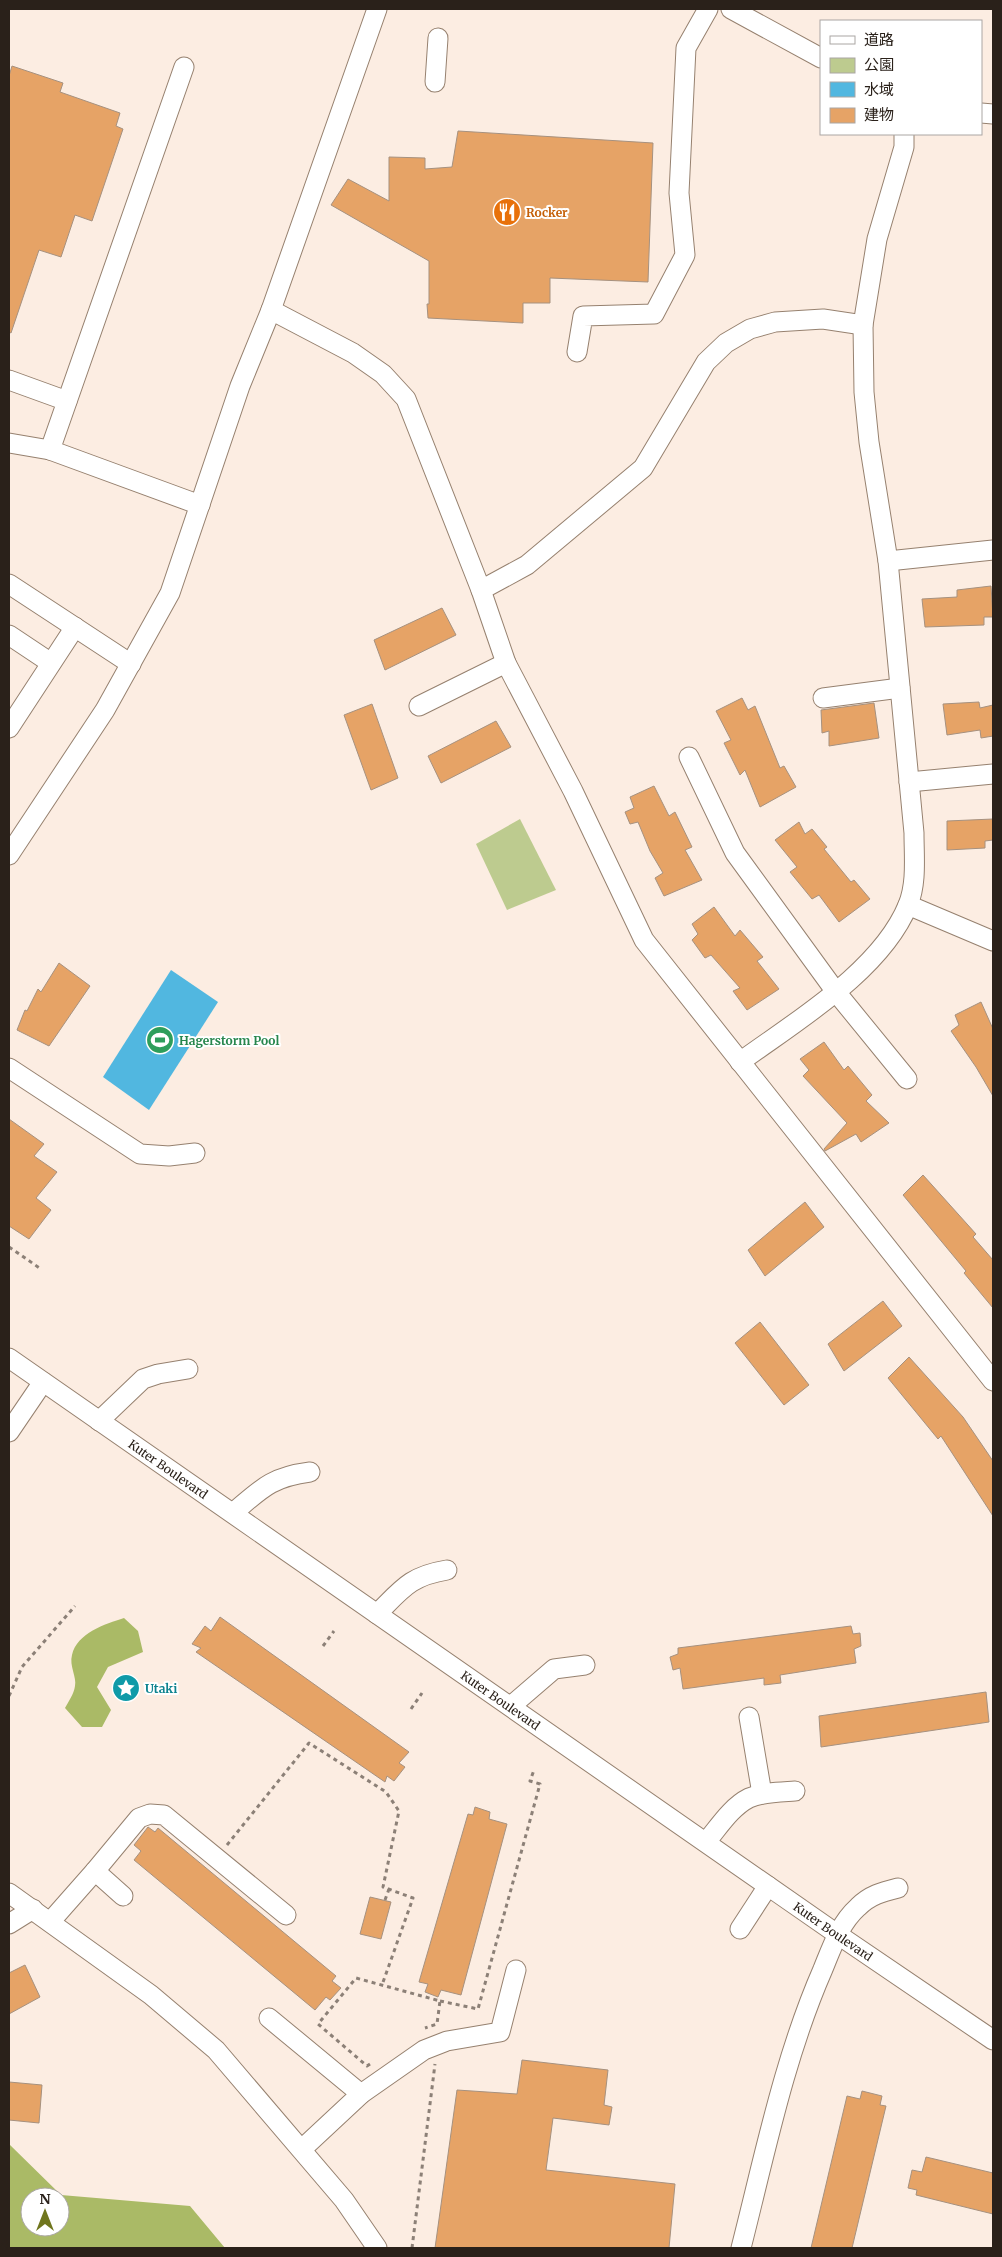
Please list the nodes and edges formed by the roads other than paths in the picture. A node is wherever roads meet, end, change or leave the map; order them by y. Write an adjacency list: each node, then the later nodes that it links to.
1 (377, 9): 9 (street)
2 (708, 9): 11 (street)
3 (731, 9): 5 (street)
4 (438, 38): 7 (street)
5 (820, 57)
6 (184, 67): 13 (street)
7 (435, 82)
8 (904, 135): 10 (street)
9 (271, 310): 16 (street); 20 (street)
10 (863, 325): 18 (street); 20 (street)
11 (577, 352)
12 (9, 380): 13 (street)
13 (67, 401): 15 (street)
14 (9, 443): 15 (street)
15 (50, 450): 16 (street)
16 (200, 505): 25 (street)
17 (993, 550): 18 (street)
18 (888, 560): 26 (street)
19 (9, 584): 21 (street)
20 (481, 590): 24 (street)
21 (75, 627): 23 (street); 25 (street)
22 (9, 635): 23 (street)
23 (51, 663): 29 (street)
24 (506, 663): 28 (street); 37 (street)
25 (131, 664): 33 (street)
26 (900, 688): 27 (street); 32 (street)
27 (823, 698)
28 (419, 706)
29 (9, 728)
30 (690, 757): 36 (street)
31 (993, 774): 32 (street)
32 (909, 782): 34 (street)
33 (9, 855)
34 (908, 905): 35 (street); 36 (street)
35 (993, 941)
36 (836, 992): 37 (street); 39 (street)
37 (740, 1062): 43 (street)
38 (9, 1068): 40 (street)
39 (907, 1079)
40 (196, 1153)
41 (9, 1358): 44 (street, Kuter Boulevard)
42 (188, 1369): 45 (street)
43 (993, 1381)
44 (43, 1382): 45 (street, Kuter Boulevard); 46 (street)
45 (99, 1420): 48 (street, Kuter Boulevard)
46 (9, 1432)
47 (310, 1472): 48 (street)
48 (232, 1513): 50 (street, Kuter Boulevard)
49 (447, 1570): 50 (street)
50 (378, 1614): 52 (street, Kuter Boulevard)
51 (586, 1665): 52 (street)
52 (511, 1706): 56 (street, Kuter Boulevard)
53 (749, 1717): 55 (street)
54 (795, 1791): 55 (street)
55 (762, 1794): 56 (street)
56 (706, 1842): 58 (street, Kuter Boulevard)
57 (95, 1871): 61 (street); 63 (street); 64 (street)
58 (768, 1886): 66 (street); 67 (street, Kuter Boulevard)
59 (898, 1888): 67 (street)
60 (9, 1893): 62 (street)
61 (123, 1896)
62 (33, 1909): 64 (street); 65 (street)
63 (286, 1915)
64 (50, 1922): 72 (street)
65 (9, 1924)
66 (740, 1929)
67 (837, 1934): 70 (street, Kuter Boulevard); 74 (street)
68 (516, 1970): 71 (street)
69 (269, 2018): 71 (street)
70 (993, 2040)
71 (361, 2094): 72 (street)
72 (302, 2149): 73 (street)
73 (377, 2248)
74 (741, 2248)

